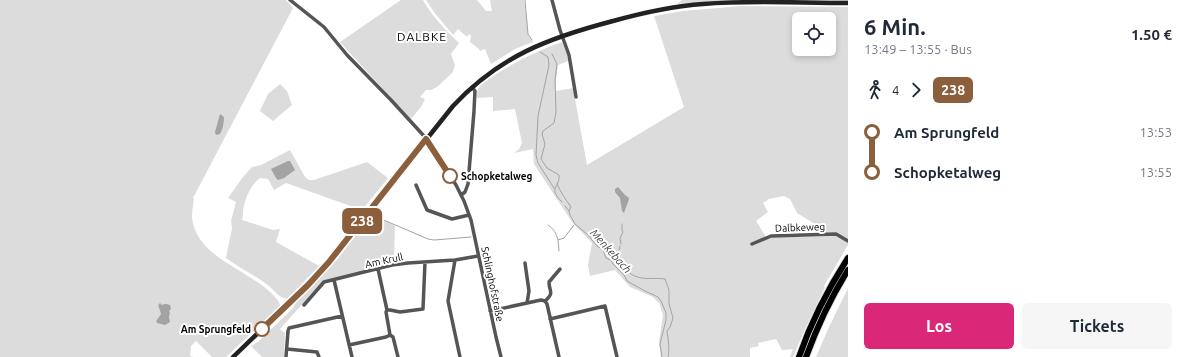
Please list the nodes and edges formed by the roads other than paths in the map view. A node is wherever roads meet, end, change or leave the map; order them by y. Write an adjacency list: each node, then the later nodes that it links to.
1 (290, 0): 7 (street)
2 (552, 0): 4 (street)
3 (848, 3): 4 (main road)
4 (562, 36): 5 (main road); 6 (street)
5 (472, 87): 7 (main road); 9 (street)
6 (576, 97)
7 (426, 139): 9 (street, Schlinghofstraße); 32 (main road)
8 (416, 185): 10 (street)
9 (461, 195): 10 (street, Schlinghofstraße)
10 (469, 215): 13 (street, Schlinghofstraße)
11 (848, 241): 12 (street, Dalbkeweg)
12 (752, 244)
13 (478, 256): 15 (street, Am Krull); 26 (street, Schlinghofstraße)
14 (848, 258): 41 (highway)
15 (455, 260): 16 (street, Am Krull); 37 (street)
16 (425, 262): 18 (street, Am Krull); 25 (street)
17 (525, 263): 23 (street)
18 (378, 269): 21 (street, Am Krull); 25 (street)
19 (560, 269): 22 (street)
20 (848, 270): 42 (highway)
21 (334, 280): 24 (street, Am Krull); 27 (street)
22 (545, 301): 23 (street); 28 (street)
23 (527, 303): 26 (street)
24 (304, 305)
25 (387, 310): 29 (street)
26 (490, 311): 38 (street, Schlinghofstraße)
27 (342, 316): 30 (street); 31 (street)
28 (550, 319): 39 (street); 40 (street)
29 (390, 334): 30 (street); 36 (street)
30 (349, 345): 35 (street)
31 (287, 349): 33 (street); 34 (street)
32 (233, 357)
33 (286, 357)
34 (319, 357)
35 (352, 357)
36 (398, 357)
37 (460, 357)
38 (501, 357)
39 (559, 357)
40 (617, 357)
41 (799, 357)
42 (806, 357)

